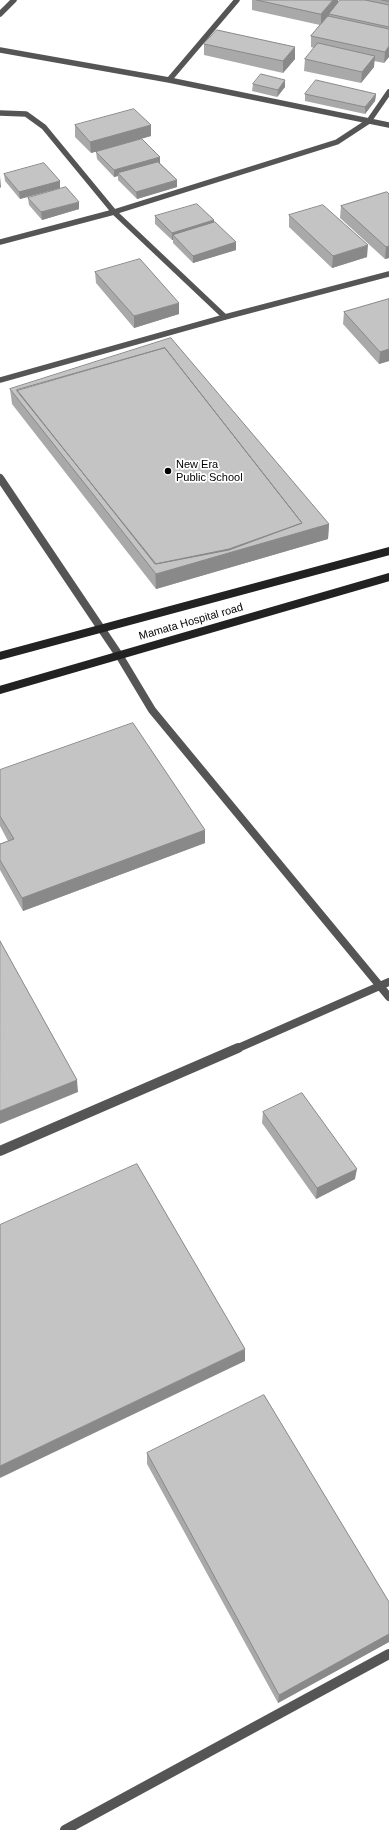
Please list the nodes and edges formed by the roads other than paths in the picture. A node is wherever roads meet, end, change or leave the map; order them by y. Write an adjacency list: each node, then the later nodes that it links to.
1 (14, 0): 3 (street)
2 (237, 0): 5 (street)
3 (0, 14)
4 (0, 50): 5 (street)
5 (168, 80): 8 (street)
6 (389, 92): 8 (street)
7 (0, 113): 10 (street)
8 (369, 121): 9 (street); 10 (street)
9 (389, 125)
10 (114, 212): 11 (street); 13 (street)
11 (0, 242)
12 (389, 274): 13 (street)
13 (225, 317): 14 (street)
14 (0, 380)
15 (0, 478): 18 (street)
16 (389, 551): 18 (street, Mamata Hospital road)
17 (389, 577): 19 (street, Mamata Hospital road)
18 (101, 629): 19 (street); 20 (street, Mamata Hospital road)
19 (119, 655): 21 (street, Mamata Hospital road); 23 (street)
20 (0, 656)
21 (0, 690)
22 (389, 982): 23 (street)
23 (380, 986): 24 (street); 25 (street)
24 (389, 997)
25 (0, 1150)
26 (389, 1654): 27 (street)
27 (65, 1830)

